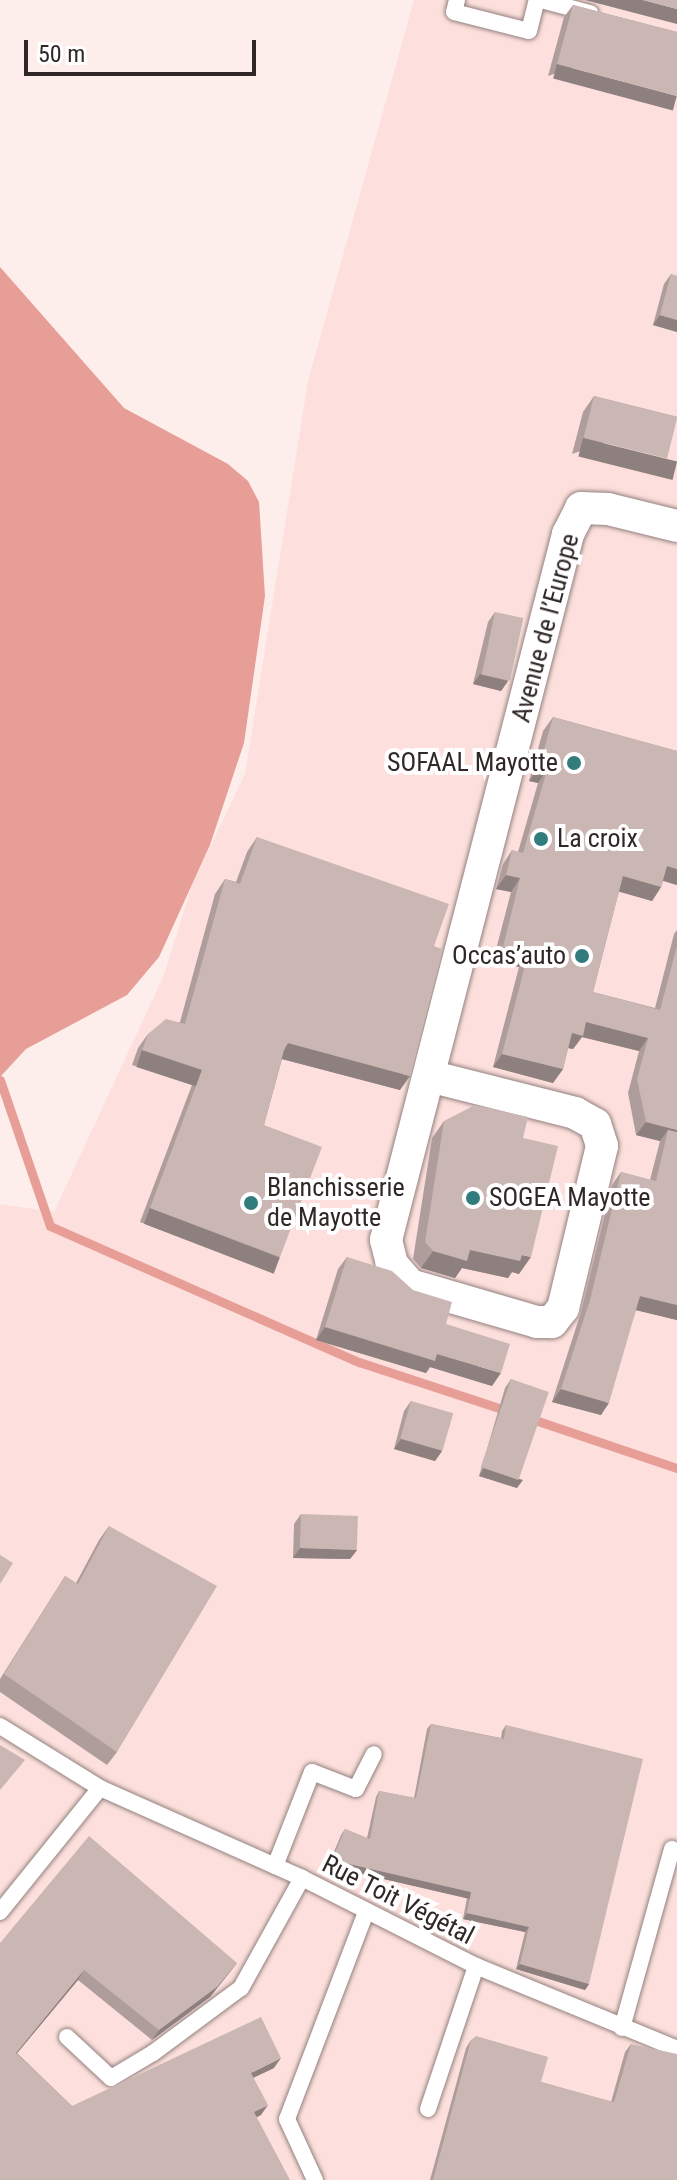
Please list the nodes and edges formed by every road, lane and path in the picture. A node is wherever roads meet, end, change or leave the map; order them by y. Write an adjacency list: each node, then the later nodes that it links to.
1 (457, 0): 2 (lane)
2 (539, 0): 3 (lane)
3 (601, 16)
4 (677, 526): 5 (street, Avenue de l’Europe)
5 (429, 1076): 5 (street, Avenue de l’Europe)
6 (0, 1726): 8 (lane, Rue Toit Végétal)
7 (374, 1754): 10 (lane)
8 (100, 1788): 10 (lane, Rue Toit Végétal); 12 (lane)
9 (672, 1849): 15 (lane)
10 (275, 1866): 11 (lane, Rue Toit Végétal)
11 (302, 1878): 13 (lane, Rue Toit Végétal); 16 (lane)
12 (0, 1912)
13 (366, 1912): 14 (lane, Rue Toit Végétal); 19 (lane)
14 (476, 1966): 15 (lane, Rue Toit Végétal); 18 (lane)
15 (622, 2028): 17 (lane, Rue Toit Végétal)
16 (67, 2037)
17 (677, 2049)
18 (428, 2109)
19 (315, 2180)

